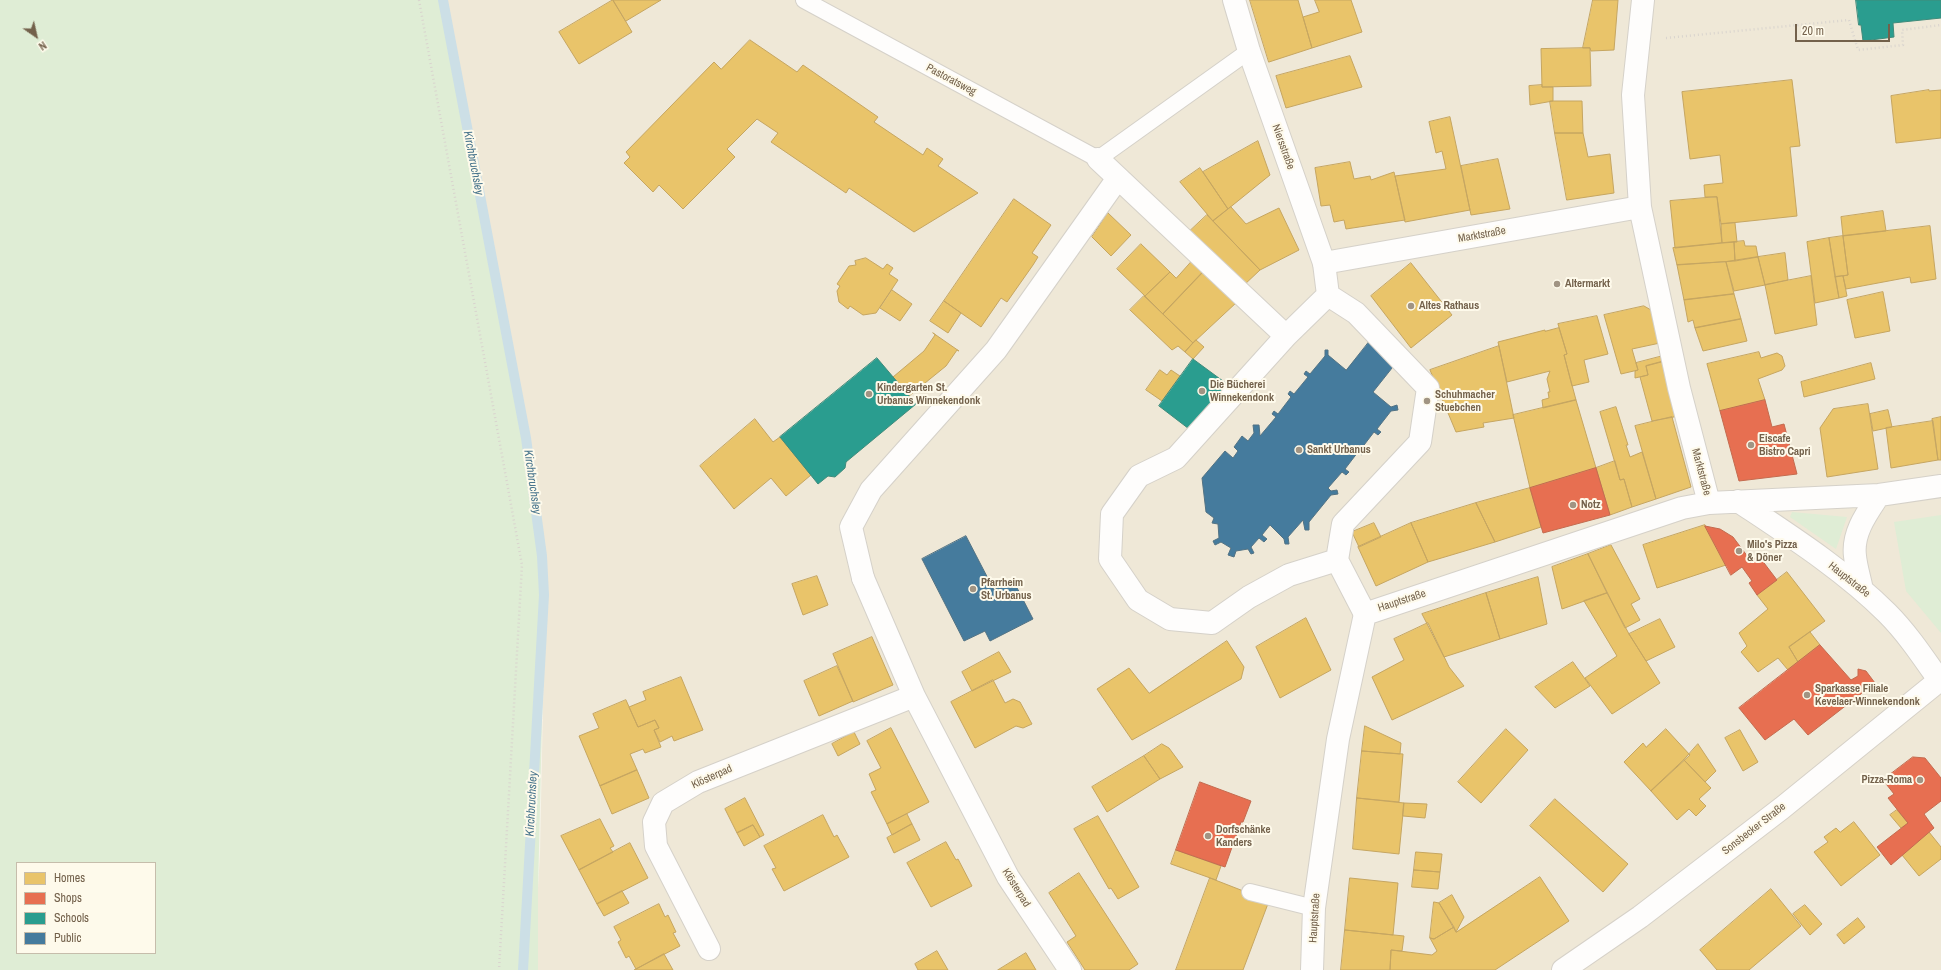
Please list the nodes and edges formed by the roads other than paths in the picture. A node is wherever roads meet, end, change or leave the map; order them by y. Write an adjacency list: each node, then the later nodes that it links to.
1 (804, 0): 5 (lane, Pastoratsweg)
2 (1234, 0): 4 (street, Niersstraße)
3 (1643, 0): 7 (street, Marktstraße)
4 (1249, 51): 5 (lane); 8 (street, Niersstraße)
5 (1098, 159): 6 (street)
6 (1118, 178): 10 (street); 19 (street, Klösterpad)
7 (1640, 207): 8 (street, Marktstraße); 14 (street, Marktstraße)
8 (1324, 263): 9 (street, Niersstraße)
9 (1328, 295): 10 (street); 15 (street)
10 (1285, 337): 15 (street)
11 (1941, 486): 12 (street, Hauptstraße)
12 (1879, 495): 13 (street, Hauptstraße); 16 (street)
13 (1738, 501): 14 (street, Hauptstraße); 16 (street, Hauptstraße)
14 (1709, 503): 17 (street, Hauptstraße)
15 (1337, 560): 17 (street)
16 (1862, 590): 18 (street, Hauptstraße)
17 (1365, 614): 21 (street, Hauptstraße)
18 (1940, 681): 25 (street, Sonsbecker Straße)
19 (914, 696): 22 (street, Klösterpad); 23 (street, Klösterpad)
20 (1250, 892): 21 (lane)
21 (1314, 908): 24 (street, Hauptstraße)
22 (709, 949)
23 (1070, 970)
24 (1312, 970)
25 (1563, 970)

